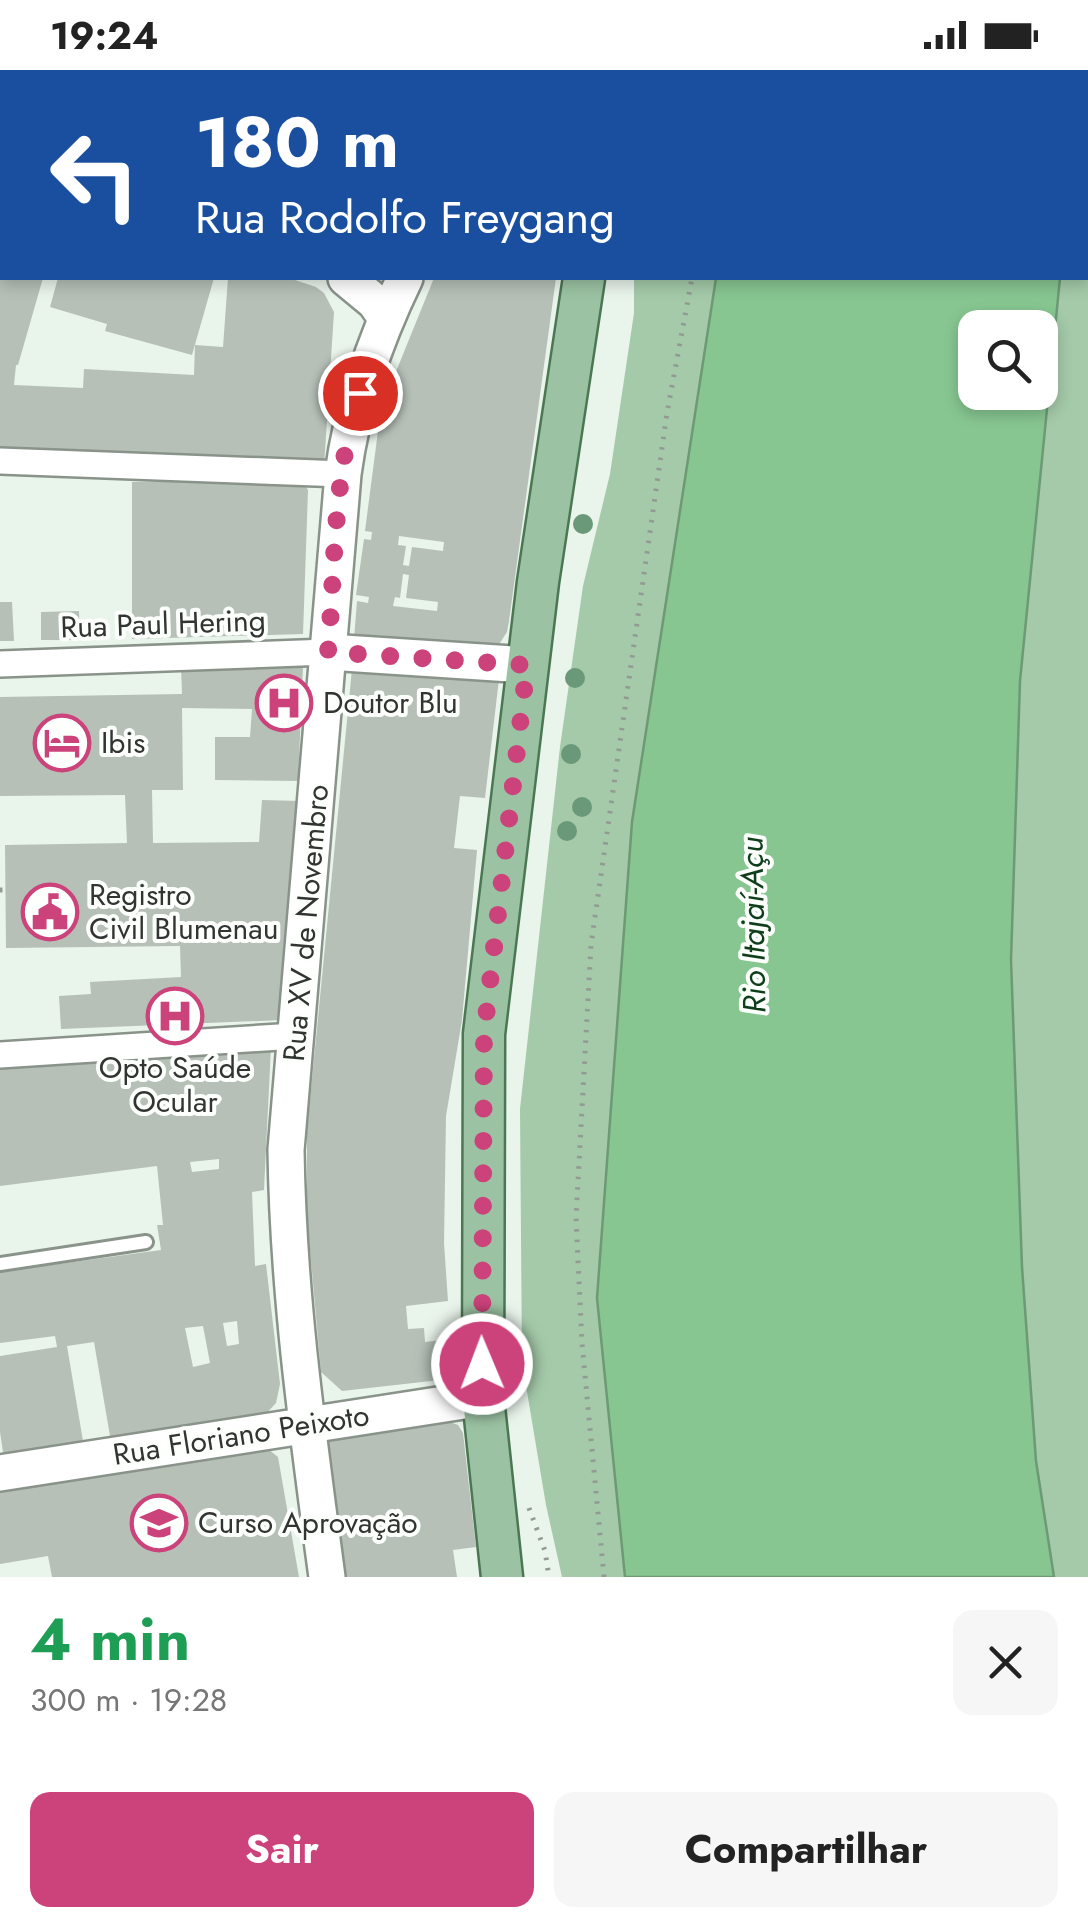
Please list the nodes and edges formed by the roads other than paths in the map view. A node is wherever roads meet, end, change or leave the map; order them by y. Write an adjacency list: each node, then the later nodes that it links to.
1 (348, 280): 4 (street)
2 (404, 280): 4 (street, Rua XV de Novembro)
3 (584, 280): 9 (main road)
4 (386, 318): 6 (street, Rua XV de Novembro)
5 (0, 461): 6 (street)
6 (342, 474): 7 (street, Rua XV de Novembro)
7 (328, 652): 8 (street, Rua Paul Hering); 9 (street); 10 (street, Rua XV de Novembro)
8 (0, 664)
9 (527, 665): 14 (main road)
10 (295, 1036): 11 (street); 15 (street, Rua XV de Novembro)
11 (0, 1055)
12 (146, 1242): 13 (lane)
13 (0, 1264)
14 (483, 1398): 15 (street, Rua Floriano Peixoto); 18 (main road)
15 (306, 1424): 16 (street, Rua Floriano Peixoto); 17 (street, Rua XV de Novembro)
16 (0, 1473)
17 (327, 1577)
18 (502, 1577)

